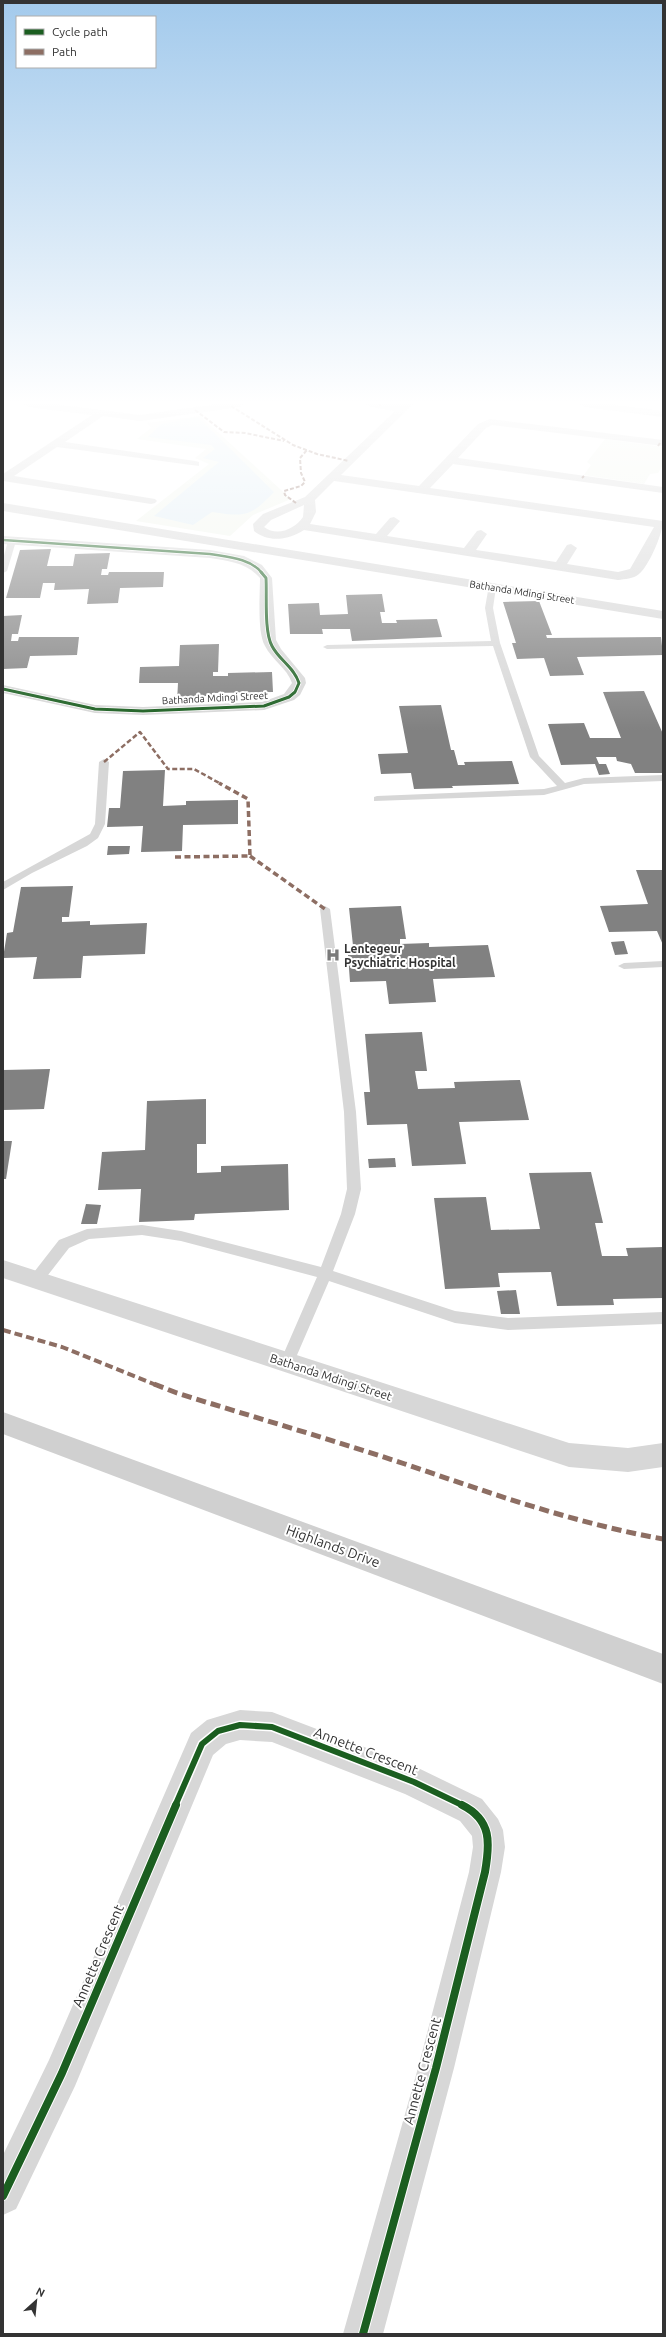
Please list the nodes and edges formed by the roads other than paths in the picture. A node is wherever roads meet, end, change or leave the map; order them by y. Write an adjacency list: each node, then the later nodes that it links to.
1 (40, 513): 15 (street, Bathanda Mdingi Street)
2 (274, 513): 7 (street)
3 (310, 513): 7 (street)
4 (580, 513): 6 (street)
5 (394, 521): 9 (street)
6 (662, 525): 13 (street)
7 (301, 526): 9 (street)
8 (481, 534): 12 (street)
9 (378, 538): 12 (street)
10 (8, 540): 14 (lane); 19 (street, Bathanda Mdingi Street)
11 (571, 548): 13 (street)
12 (467, 553): 13 (street)
13 (559, 567)
14 (3, 571)
15 (492, 587): 16 (street, Bathanda Mdingi Street); 17 (lane)
16 (663, 615)
17 (496, 643): 18 (lane); 22 (lane)
18 (327, 647)
19 (3, 688)
20 (104, 762): 24 (lane)
21 (663, 778): 22 (lane)
22 (563, 787): 23 (lane)
23 (377, 799)
24 (3, 887)
25 (325, 909): 29 (lane)
26 (663, 964): 27 (lane)
27 (624, 966)
28 (3, 1269): 30 (street, Bathanda Mdingi Street)
29 (325, 1274): 30 (lane); 31 (lane); 32 (lane)
30 (36, 1280): 32 (street, Bathanda Mdingi Street)
31 (663, 1318)
32 (287, 1362): 34 (street, Bathanda Mdingi Street)
33 (3, 1423): 35 (main road, Highlands Drive)
34 (663, 1455)
35 (663, 1669)
36 (3, 2196): 37 (street, Annette Crescent)
37 (363, 2334)

